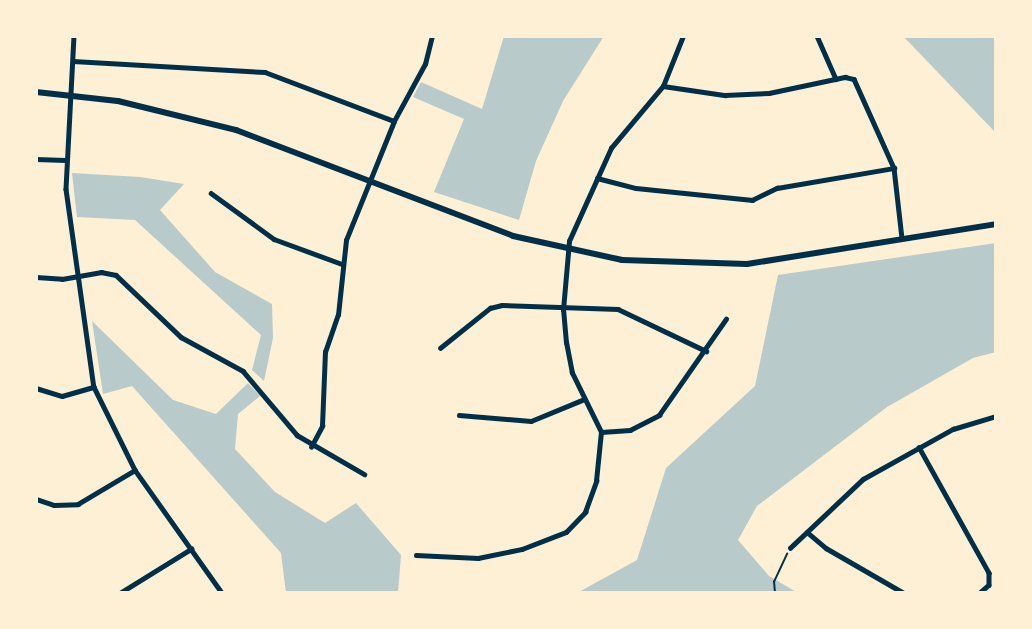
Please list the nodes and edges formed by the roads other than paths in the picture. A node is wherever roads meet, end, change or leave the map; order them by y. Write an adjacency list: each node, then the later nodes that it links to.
1 (74, 36): 5 (street)
2 (683, 36): 7 (street)
3 (817, 36): 6 (street)
4 (430, 37): 10 (street)
5 (74, 61): 9 (street); 10 (street)
6 (836, 79): 7 (street); 13 (street)
7 (663, 86): 14 (street)
8 (36, 92): 9 (street)
9 (71, 94): 12 (street); 15 (street)
10 (394, 121): 15 (street)
11 (36, 159): 12 (street)
12 (65, 160): 21 (street)
13 (894, 168): 14 (street); 18 (street)
14 (597, 178): 19 (street)
15 (369, 182): 19 (street); 20 (street)
16 (211, 193): 20 (street)
17 (996, 224): 18 (street)
18 (902, 238): 19 (street)
19 (568, 251): 23 (street)
20 (342, 264): 33 (street)
21 (79, 275): 22 (street); 27 (street); 33 (street)
22 (36, 277)
23 (563, 310): 25 (street); 26 (street); 29 (street)
24 (726, 319): 26 (street)
25 (440, 348)
26 (705, 351): 32 (street)
27 (94, 387): 28 (street); 35 (street)
28 (36, 388)
29 (582, 400): 30 (street); 32 (street)
30 (459, 415)
31 (996, 416): 34 (street)
32 (601, 432): 41 (street)
33 (311, 447): 36 (street)
34 (919, 447): 38 (street); 45 (street)
35 (135, 470): 37 (street); 40 (street)
36 (364, 474)
37 (36, 499)
38 (807, 532): 39 (street); 44 (street)
39 (790, 548)
40 (191, 549): 42 (street); 43 (street)
41 (416, 555)
42 (120, 593)
43 (222, 593)
44 (904, 593)
45 (980, 593)

